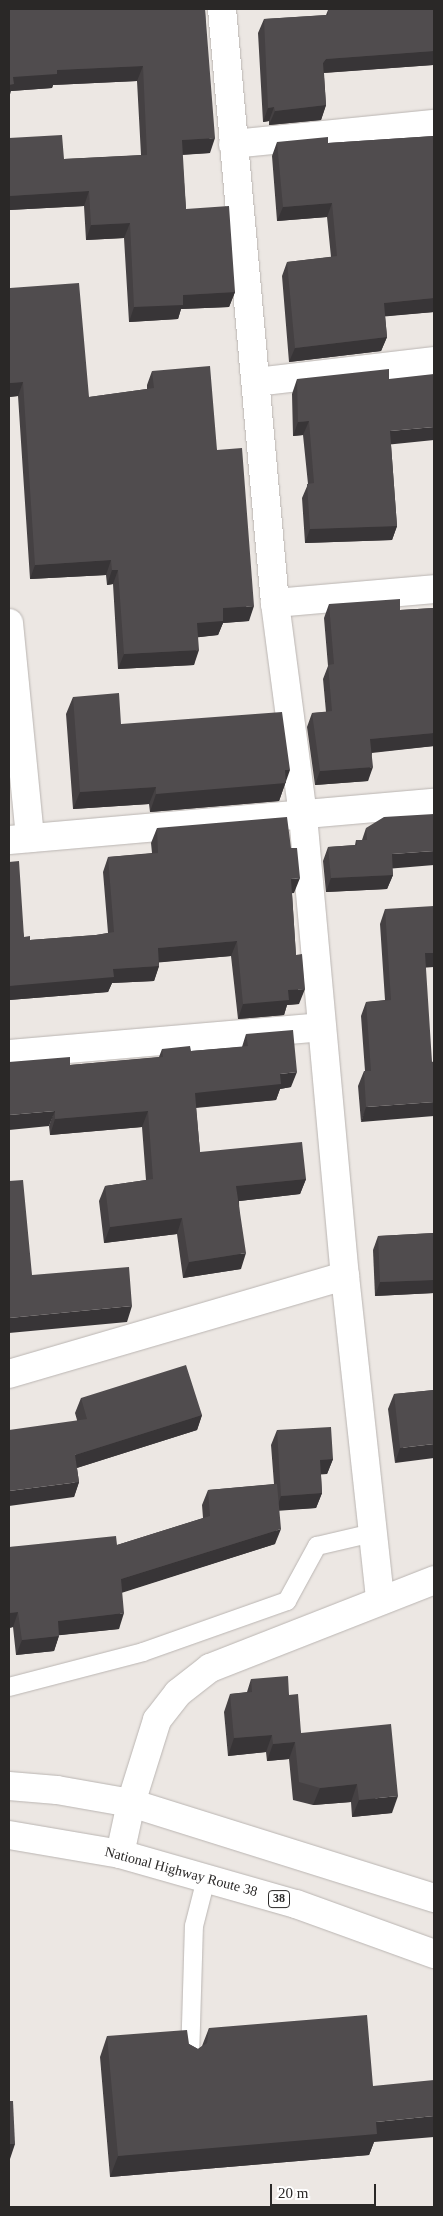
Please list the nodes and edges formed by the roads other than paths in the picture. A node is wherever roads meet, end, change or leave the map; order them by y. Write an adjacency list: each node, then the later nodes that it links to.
1 (222, 9): 3 (main road)
2 (434, 124): 3 (main road)
3 (233, 144): 5 (main road)
4 (434, 361): 5 (main road)
5 (256, 382): 7 (main road)
6 (434, 589): 7 (main road)
7 (275, 603): 10 (main road)
8 (9, 623): 11 (main road)
9 (434, 803): 10 (main road)
10 (303, 816): 11 (main road); 12 (main road)
11 (19, 839)
12 (321, 1027): 13 (main road); 14 (main road)
13 (9, 1054)
14 (345, 1276): 15 (main road); 16 (main road)
15 (9, 1374)
16 (373, 1533): 18 (main road); 19 (lane)
17 (434, 1580): 18 (main road)
18 (380, 1600): 21 (main road)
19 (9, 1687)
20 (9, 1786): 21 (main road)
21 (131, 1803): 23 (main road); 25 (main road)
22 (9, 1835): 23 (main road, National Highway Route 38 / 38)
23 (120, 1854): 24 (main road, National Highway Route 38 / 38)
24 (206, 1879): 26 (main road, National Highway Route 38 / 38); 27 (lane)
25 (434, 1898)
26 (434, 1954)
27 (190, 2059)

